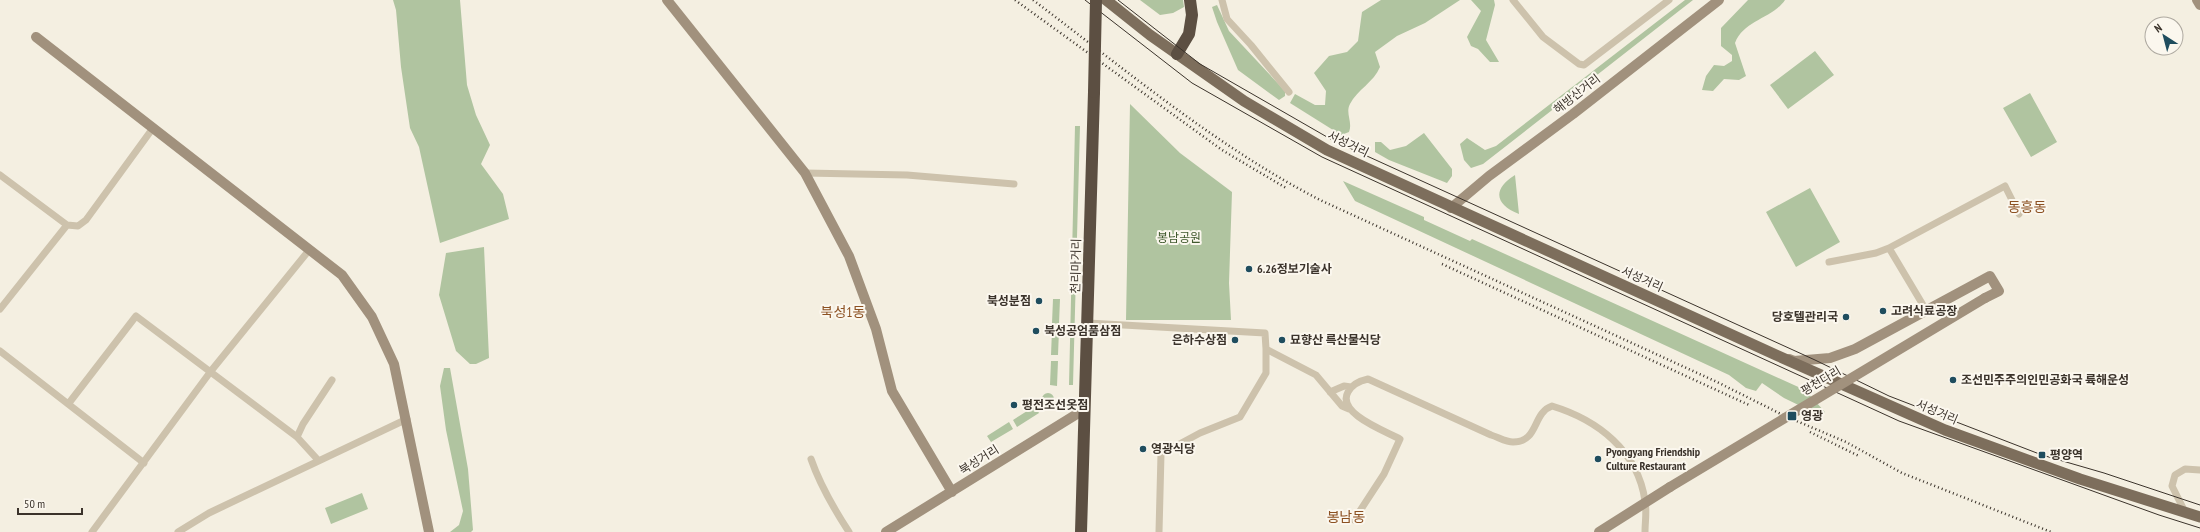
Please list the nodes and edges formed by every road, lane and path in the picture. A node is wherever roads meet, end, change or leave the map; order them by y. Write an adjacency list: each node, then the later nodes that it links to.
1 (667, 0): 15 (street)
2 (1096, 0): 26 (highway, 천리마거리, bridge)
3 (1106, 0): 12 (main road, 서성거리)
4 (1190, 0): 12 (highway)
5 (1222, 0): 13 (street)
6 (1513, 0): 7 (street)
7 (1669, 0)
8 (1719, 0): 18 (street, 해방산거리)
9 (2197, 0): 10 (street)
10 (2200, 5)
11 (36, 37): 14 (street)
12 (1177, 54): 18 (main road, 서성거리)
13 (1289, 92)
14 (153, 128): 20 (street); 22 (street)
15 (805, 173): 17 (street); 43 (street)
16 (0, 174): 20 (street)
17 (1014, 184)
18 (1451, 208): 29 (main road, 서성거리)
19 (2019, 214): 21 (street)
20 (67, 225): 24 (street)
21 (1889, 248): 23 (street); 25 (street)
22 (310, 249): 30 (street); 37 (street)
23 (1829, 262)
24 (0, 309)
25 (1926, 310): 29 (street); 44 (street, 평천다리, bridge)
26 (1088, 323): 27 (street); 35 (highway, 천리마거리)
27 (1266, 349): 33 (street); 54 (street)
28 (0, 351): 34 (street)
29 (1776, 355): 45 (main road, 서성거리)
30 (211, 371): 34 (street); 38 (street); 41 (street)
31 (332, 380): 38 (street)
32 (1351, 387): 33 (street); 36 (street); 44 (street)
33 (1330, 392): 36 (street)
34 (69, 403): 41 (street)
35 (1085, 409): 43 (street, 북성거리); 53 (highway, 천리마거리)
36 (1350, 409): 47 (street)
37 (407, 419): 40 (street); 50 (street)
38 (297, 436): 40 (street)
39 (811, 459): 51 (street)
40 (318, 460): 49 (street)
41 (144, 463): 48 (street)
42 (2200, 470): 45 (street)
43 (952, 492): 52 (street, 북성거리)
44 (1645, 502): 55 (street, 평천다리); 56 (street)
45 (2185, 512): 46 (main road, 서성거리)
46 (2200, 516)
47 (1354, 520)
48 (92, 532)
49 (178, 532)
50 (429, 532)
51 (848, 532)
52 (886, 532)
53 (1081, 532)
54 (1158, 532)
55 (1599, 532)
56 (1645, 532)

